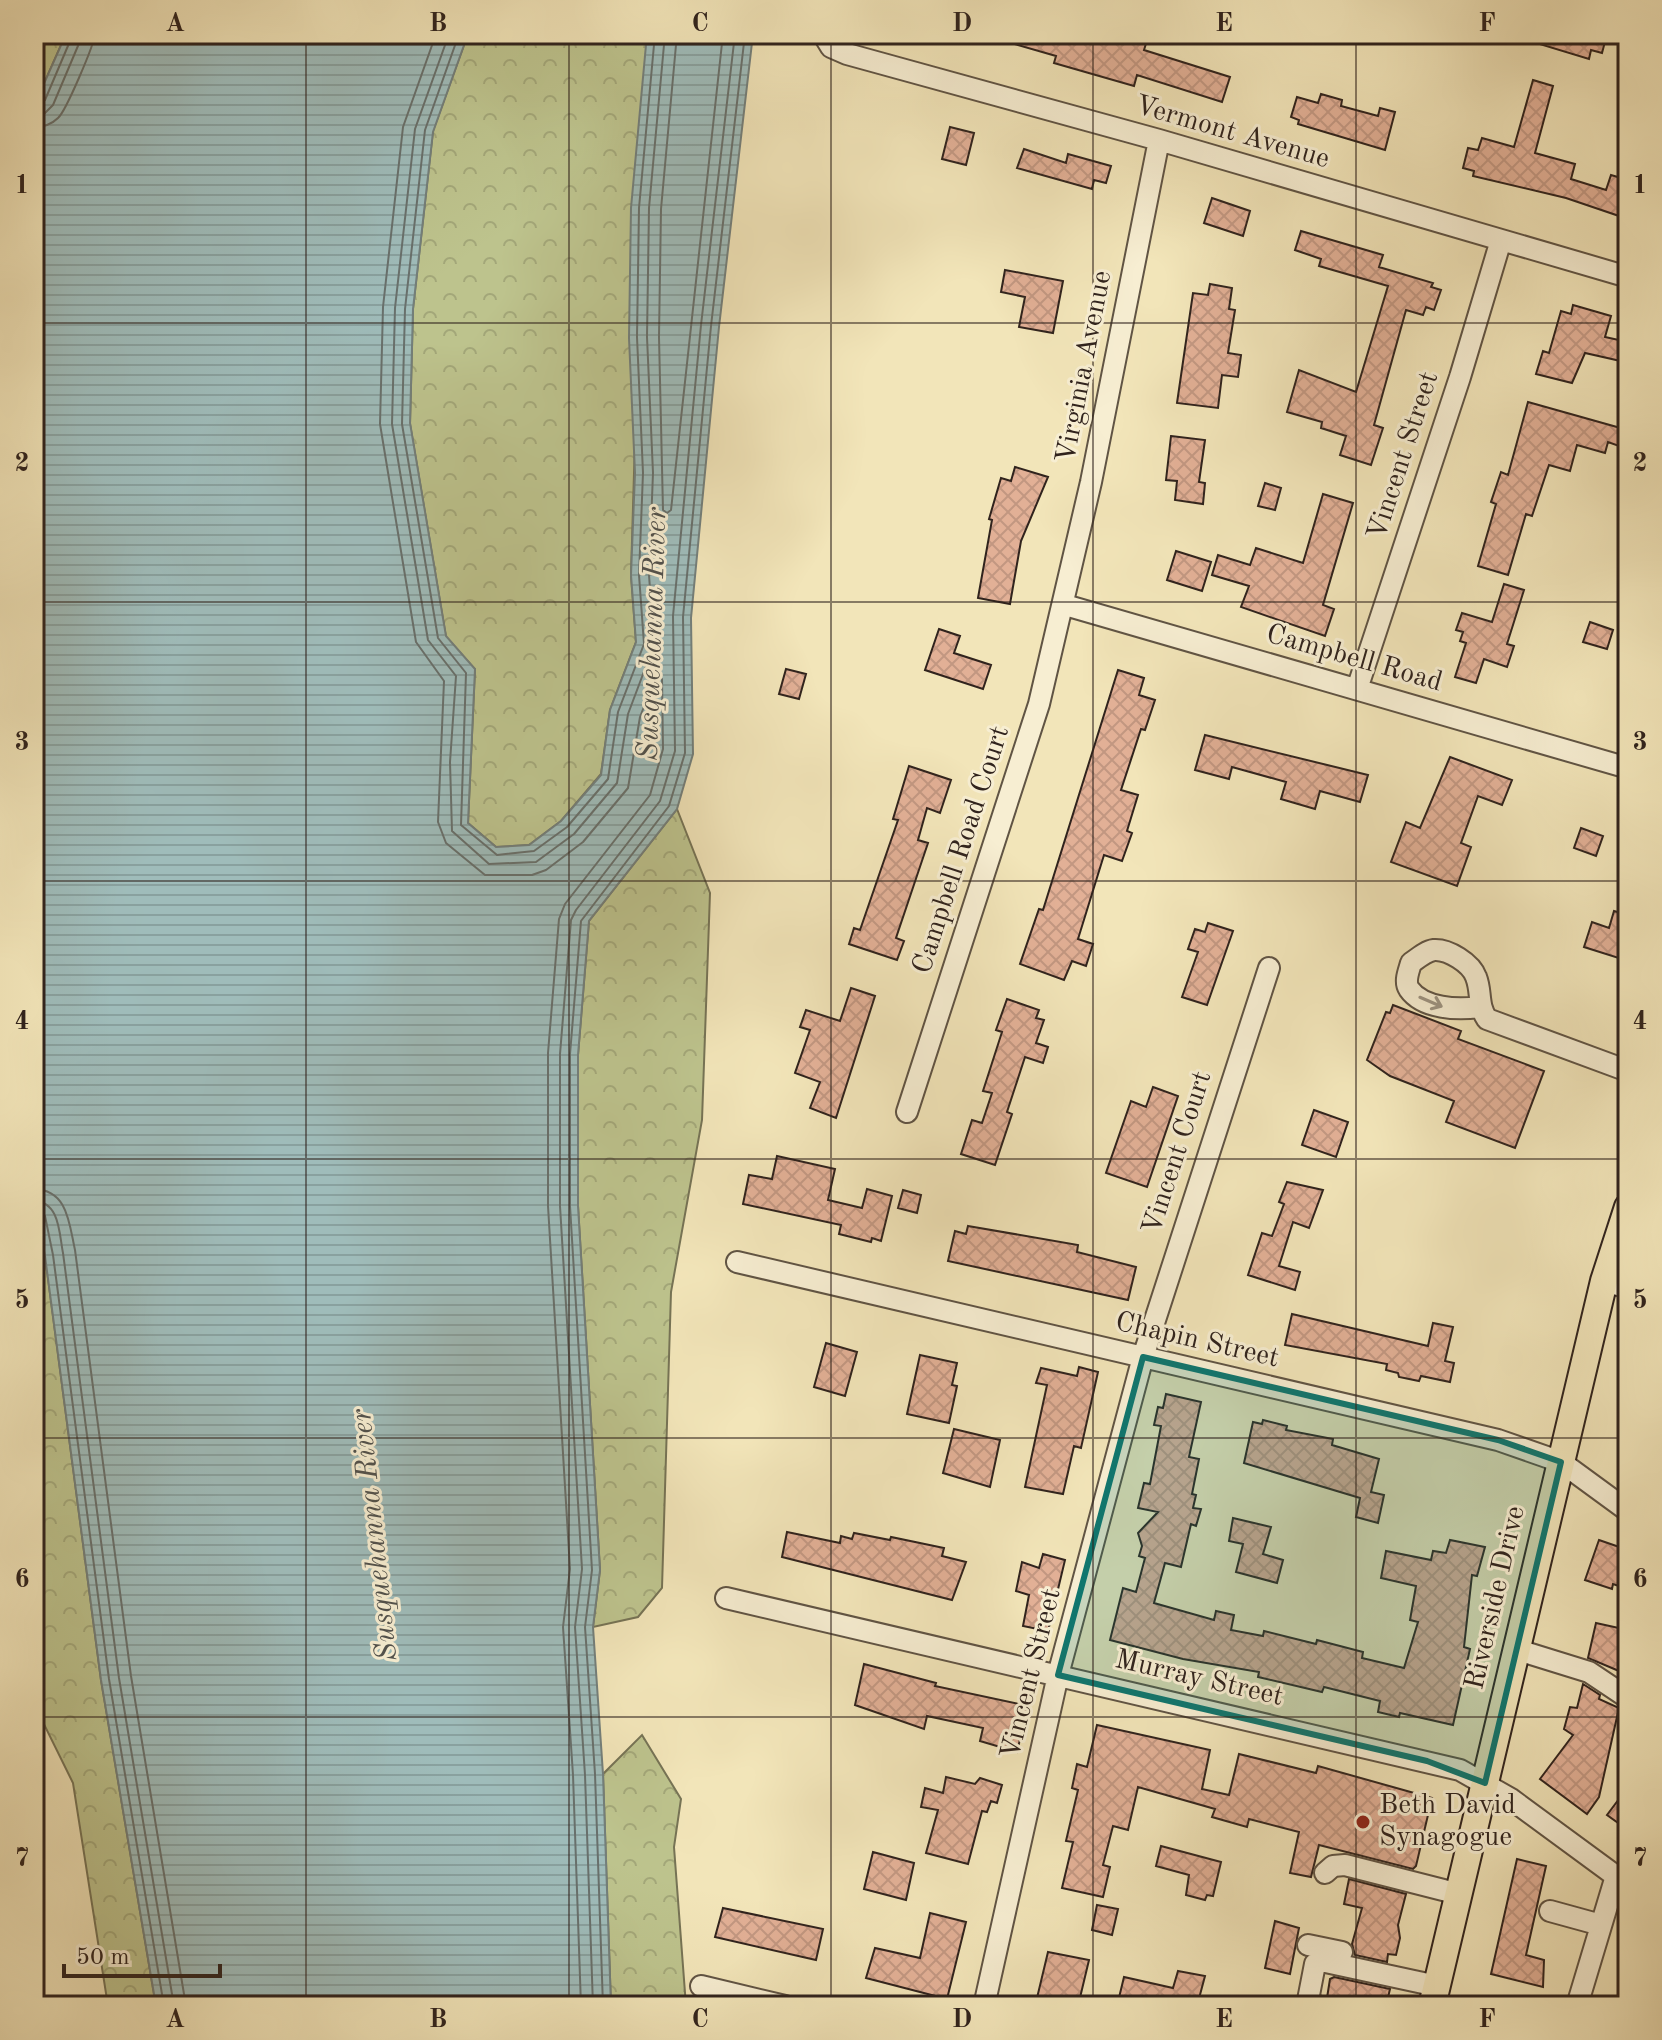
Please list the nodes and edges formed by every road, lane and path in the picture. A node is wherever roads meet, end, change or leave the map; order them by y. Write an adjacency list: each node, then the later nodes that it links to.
1 (823, 36): 2 (street, Vermont Avenue)
2 (1159, 140): 3 (street, Vermont Avenue); 5 (street, Virginia Avenue)
3 (1501, 240): 4 (street, Vermont Avenue); 6 (street, Vincent Street)
4 (1628, 277)
5 (1065, 605): 6 (street, Campbell Road); 11 (street, Campbell Road Court)
6 (1357, 689): 7 (street, Campbell Road)
7 (1628, 768)
8 (1269, 968): 15 (street, Vincent Court)
9 (1479, 1007): 10 (street)
10 (1628, 1071)
11 (907, 1112)
12 (1628, 1207): 14 (main road, Riverside Drive)
13 (737, 1262): 15 (street, Chapin Street)
14 (1616, 1285): 16 (main road, Riverside Drive)
15 (1143, 1357): 16 (street, Chapin Street); 20 (street, Vincent Street)
16 (1561, 1462): 17 (street, Chapin Street); 19 (main road, Riverside Drive)
17 (1628, 1511)
18 (726, 1598): 20 (street, Murray Street)
19 (1518, 1650): 21 (street); 22 (main road, Riverside Drive)
20 (1058, 1675): 22 (street, Murray Street); 33 (street, Vincent Street)
21 (1628, 1698)
22 (1485, 1783): 24 (street, Murray Street); 25 (main road, Riverside Drive)
23 (1325, 1873): 25 (street)
24 (1622, 1880): 27 (street)
25 (1459, 1894): 30 (main road, Riverside Drive)
26 (1550, 1911): 27 (street)
27 (1601, 1925): 31 (street)
28 (1308, 1945): 30 (street)
29 (701, 1986): 32 (street)
30 (1436, 1989): 34 (street)
31 (1579, 1999)
32 (785, 2006)
33 (984, 2006)
34 (1317, 2006)

